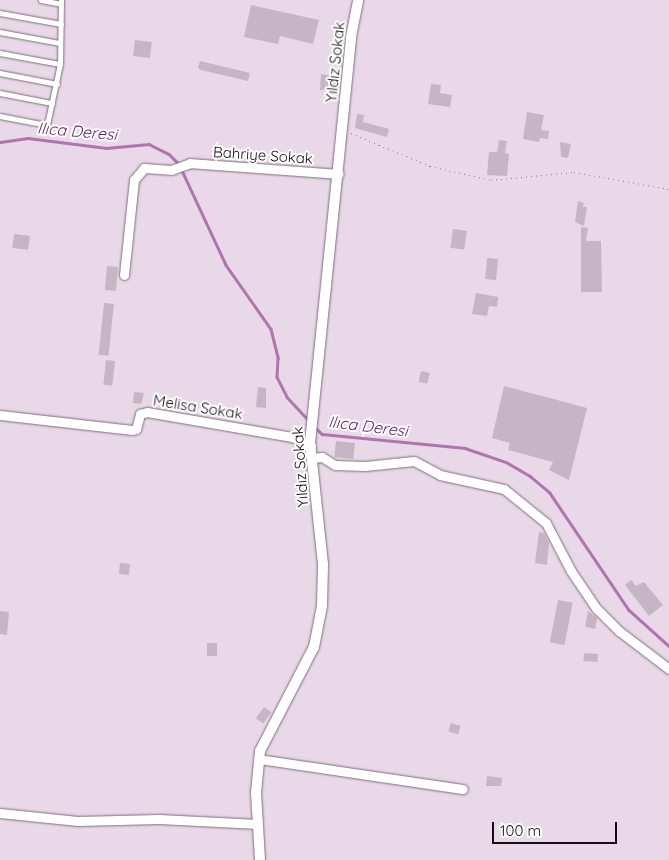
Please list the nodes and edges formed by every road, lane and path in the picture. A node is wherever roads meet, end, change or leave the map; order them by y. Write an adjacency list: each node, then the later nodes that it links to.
1 (41, 0): 3 (lane)
2 (358, 0): 15 (street, Yıldız Sokak)
3 (61, 2): 5 (lane)
4 (0, 13): 5 (lane)
5 (61, 24): 7 (lane)
6 (0, 32): 7 (lane)
7 (60, 43): 9 (lane)
8 (0, 53): 9 (lane)
9 (60, 64): 11 (lane)
10 (0, 73): 11 (lane)
11 (57, 84): 13 (lane)
12 (0, 93): 13 (lane)
13 (52, 103): 14 (lane)
14 (0, 116)
15 (343, 130): 16 (street, Yıldız Sokak); 17 (path)
16 (339, 174): 18 (street, Bahriye Sokak); 20 (street, Yıldız Sokak)
17 (669, 189)
18 (124, 275)
19 (0, 415): 20 (street, Melisa Sokak)
20 (310, 444): 21 (street, Yıldız Sokak)
21 (312, 458): 22 (street); 23 (street, Yıldız Sokak)
22 (669, 669)
23 (259, 759): 24 (street); 26 (street, Yıldız Sokak)
24 (463, 789)
25 (0, 813): 26 (street)
26 (258, 824): 27 (street, Yıldız Sokak)
27 (260, 860)

